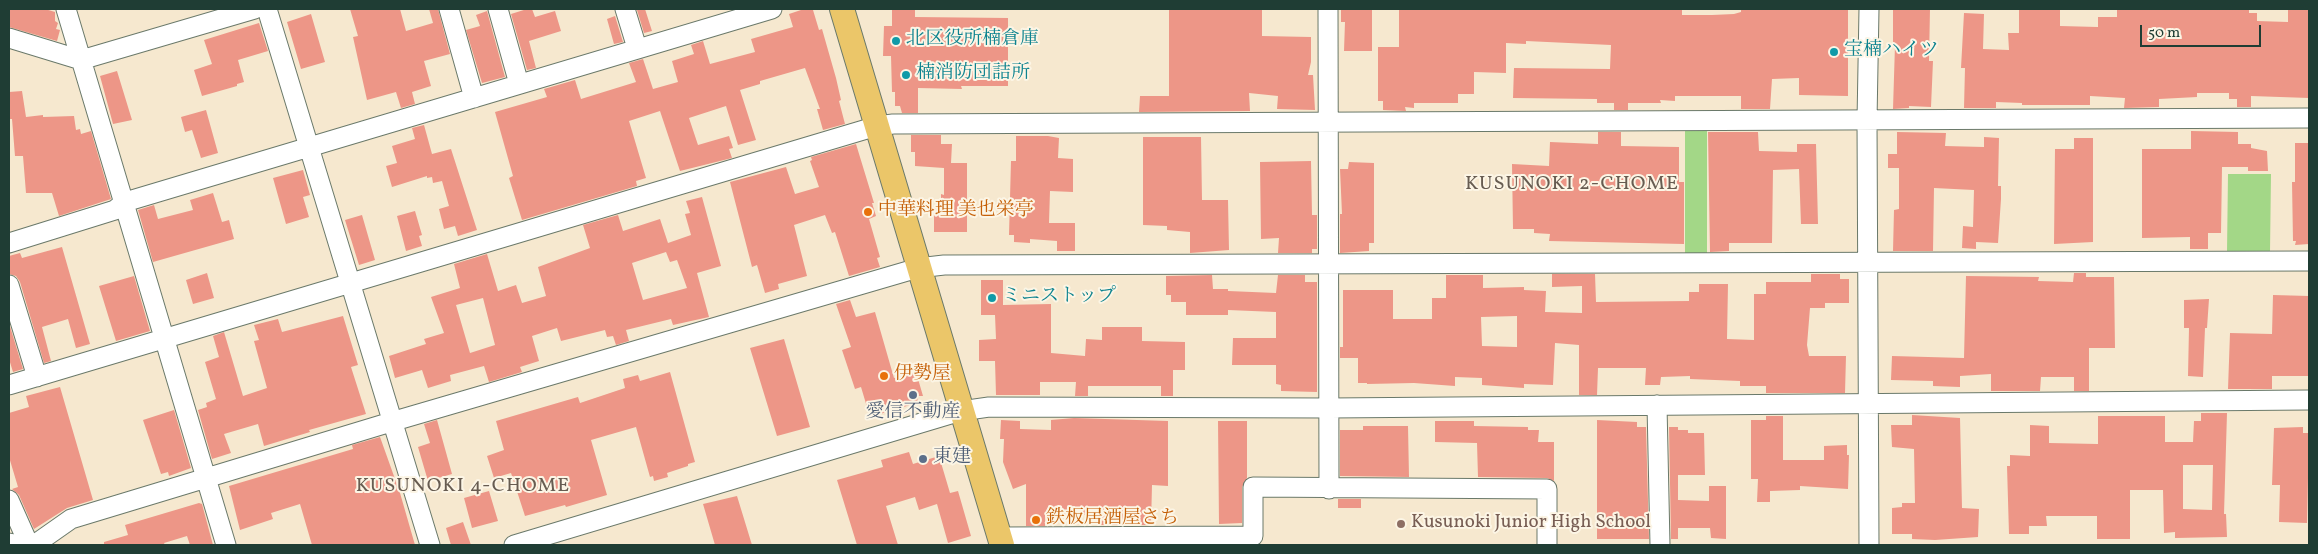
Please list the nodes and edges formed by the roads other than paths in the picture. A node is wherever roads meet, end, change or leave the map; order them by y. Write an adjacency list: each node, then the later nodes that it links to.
1 (66, 9): 14 (street)
2 (255, 9): 14 (street)
3 (267, 9): 21 (street)
4 (449, 9): 16 (street)
5 (498, 9): 15 (street)
6 (625, 9): 13 (street)
7 (842, 9): 20 (main road)
8 (1328, 9): 18 (street)
9 (1869, 9): 19 (street)
10 (766, 10): 11 (street)
11 (720, 16): 13 (street)
12 (9, 38): 14 (street)
13 (637, 48): 15 (street)
14 (81, 60): 22 (street)
15 (519, 84): 16 (street)
16 (474, 98): 21 (street)
17 (2309, 118): 19 (street)
18 (1328, 121): 19 (street); 20 (street); 26 (street)
19 (1867, 121): 25 (street)
20 (877, 126): 27 (main road); 29 (street)
21 (309, 147): 22 (street); 29 (street)
22 (125, 202): 23 (street); 30 (street)
23 (9, 243)
24 (2309, 261): 25 (street)
25 (1866, 262): 26 (street); 34 (street)
26 (1328, 265): 27 (street); 36 (street)
27 (918, 268): 37 (main road); 38 (street)
28 (9, 284): 31 (street)
29 (350, 284): 30 (street); 38 (street)
30 (166, 338): 31 (street); 39 (street)
31 (37, 377): 32 (street)
32 (9, 385)
33 (2309, 400): 34 (street)
34 (1870, 404): 35 (street); 52 (street)
35 (1657, 405): 36 (street); 51 (street)
36 (1330, 408): 37 (street); 40 (street)
37 (961, 411): 42 (main road); 49 (street)
38 (391, 422): 39 (street); 48 (street)
39 (206, 477): 46 (street); 47 (street)
40 (1329, 489): 42 (street); 50 (street)
41 (9, 500): 45 (street)
42 (1001, 541)
43 (9, 543): 44 (street)
44 (20, 545)
45 (30, 545)
46 (34, 545)
47 (226, 545)
48 (430, 545)
49 (514, 545)
50 (1547, 545)
51 (1660, 545)
52 (1869, 545)

